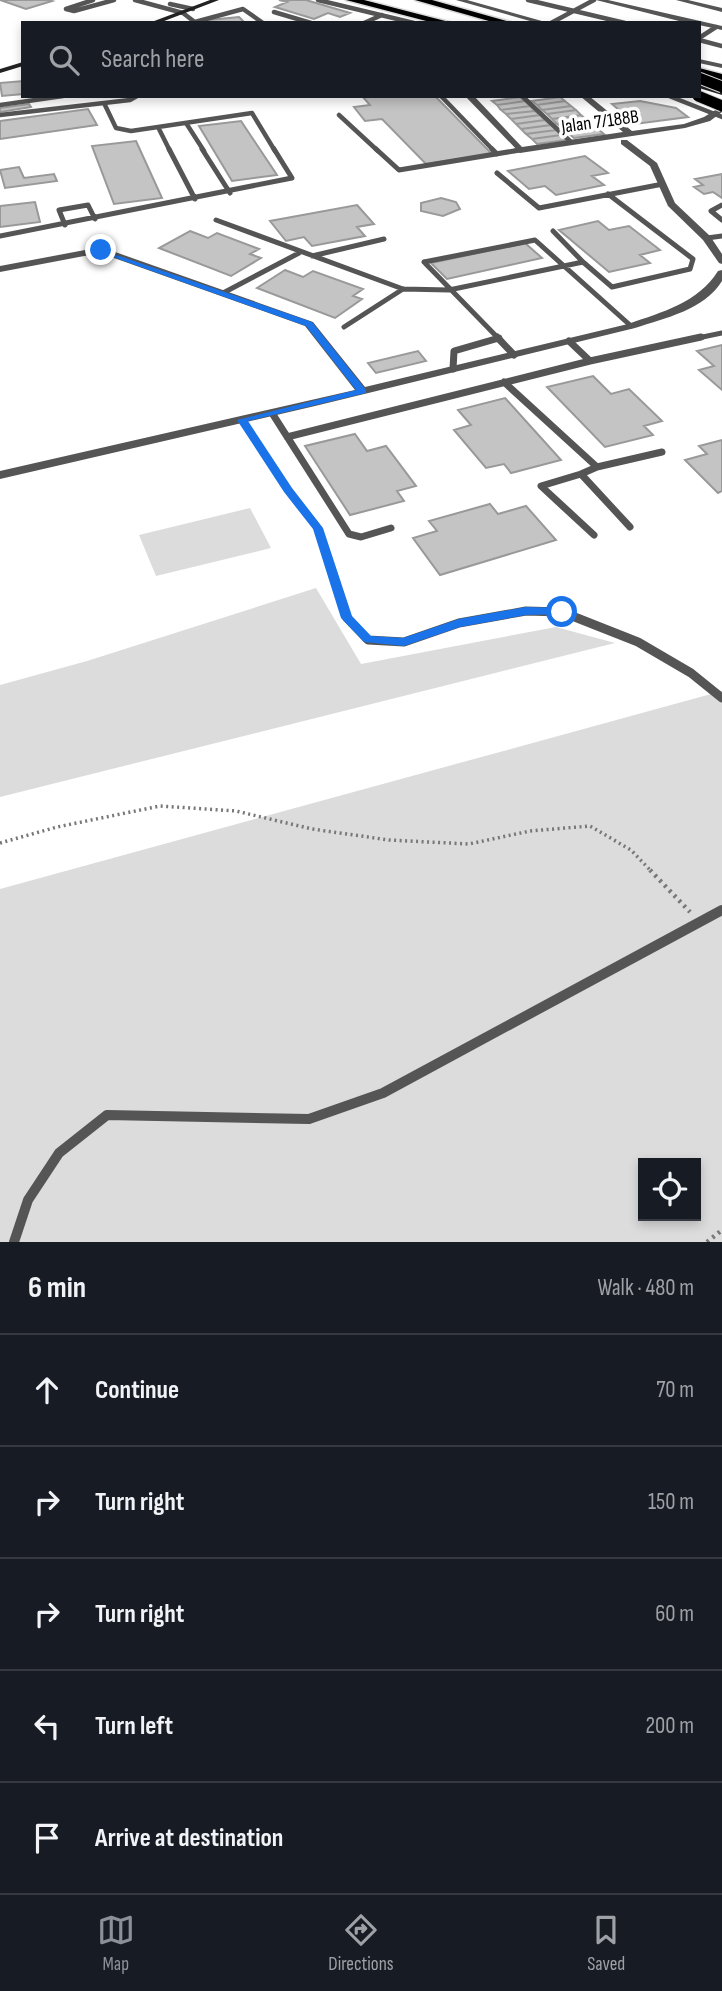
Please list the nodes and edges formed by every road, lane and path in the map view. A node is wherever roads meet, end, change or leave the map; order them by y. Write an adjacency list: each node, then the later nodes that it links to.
1 (93, 0): 2 (lane)
2 (114, 0)
3 (135, 0): 20 (lane)
4 (154, 0): 16 (lane)
5 (216, 0): 16 (street)
6 (318, 0): 21 (lane)
7 (351, 0): 29 (highway)
8 (387, 0): 30 (highway)
9 (406, 0): 31 (highway)
10 (421, 0): 15 (highway)
11 (459, 0): 33 (street)
12 (528, 0): 18 (lane)
13 (596, 0): 18 (lane); 36 (street)
14 (679, 0): 17 (street)
15 (430, 2): 32 (highway)
16 (193, 9): 20 (street)
17 (722, 10)
18 (574, 11): 34 (lane); 35 (lane)
19 (274, 12): 26 (lane)
20 (183, 13): 22 (street); 23 (lane)
21 (382, 15): 27 (lane); 28 (lane)
22 (158, 21)
23 (195, 21)
24 (200, 21): 25 (lane)
25 (260, 21)
26 (304, 21)
27 (368, 21)
28 (406, 21)
29 (440, 21)
30 (465, 21)
31 (486, 21)
32 (501, 21)
33 (540, 21)
34 (552, 21)
35 (616, 21)
36 (689, 21)
37 (701, 24): 38 (street)
38 (719, 28): 39 (lane)
39 (701, 38)
40 (701, 40): 41 (lane)
41 (722, 46)
42 (701, 61): 44 (street)
43 (21, 65): 45 (street)
44 (722, 66)
45 (0, 71)
46 (701, 72): 47 (highway)
47 (722, 78)
48 (701, 86): 49 (highway); 50 (street); 60 (highway, bridge)
49 (722, 87)
50 (722, 93)
51 (49, 98): 59 (lane)
52 (128, 98): 58 (lane)
53 (443, 98): 68 (lane)
54 (471, 98): 67 (street)
55 (524, 98): 66 (lane)
56 (586, 98): 65 (street)
57 (676, 98): 60 (lane)
58 (104, 103): 61 (lane); 64 (lane)
59 (0, 105)
60 (720, 111): 65 (street, Jalan 7/188B)
61 (0, 115)
62 (339, 115): 68 (lane)
63 (186, 123): 64 (lane); 71 (lane); 71 (lane)
64 (158, 127): 73 (lane)
65 (627, 138): 66 (street, Jalan 7/188B); 70 (street)
66 (571, 142): 67 (street, Jalan 7/188B)
67 (520, 150): 68 (lane)
68 (497, 154)
69 (497, 173): 72 (lane)
70 (663, 184): 72 (lane); 82 (street)
71 (230, 192): 73 (lane)
72 (608, 194): 87 (lane)
73 (195, 199): 75 (lane)
74 (722, 205): 77 (lane)
75 (95, 219): 78 (lane); 78 (lane)
76 (216, 220): 84 (lane)
77 (722, 220)
78 (65, 225): 80 (lane)
79 (553, 232): 87 (lane)
80 (0, 236)
81 (722, 236): 82 (lane)
82 (707, 238): 86 (street)
83 (384, 239): 85 (lane)
84 (299, 253): 85 (lane); 93 (lane)
85 (310, 256): 91 (lane)
86 (722, 261)
87 (583, 262): 88 (lane)
88 (564, 265): 92 (lane); 92 (lane); 94 (lane)
89 (0, 269): 93 (street)
90 (722, 273): 94 (street)
91 (403, 289): 92 (lane); 95 (lane)
92 (449, 290): 97 (lane)
93 (223, 293): 103 (street)
94 (631, 326): 98 (street)
95 (344, 327)
96 (722, 333): 100 (lane)
97 (499, 338): 99 (lane); 101 (lane)
98 (569, 341): 99 (street); 100 (lane)
99 (514, 355): 101 (street)
100 (590, 361): 102 (lane)
101 (453, 369): 103 (street)
102 (504, 382): 106 (lane); 108 (lane)
103 (362, 391): 104 (street)
104 (272, 413): 105 (street); 106 (lane)
105 (242, 420): 110 (street); 114 (lane)
106 (287, 437): 112 (lane)
107 (662, 452): 108 (lane)
108 (597, 467): 109 (lane)
109 (581, 474): 111 (lane); 113 (lane)
110 (0, 475)
111 (630, 527)
112 (391, 528)
113 (594, 535)
114 (722, 698)
115 (0, 843): 117 (path)
116 (722, 910): 117 (lane)
117 (699, 924): 119 (lane)
118 (722, 1230): 120 (path)
119 (14, 1242)
120 (707, 1242)

